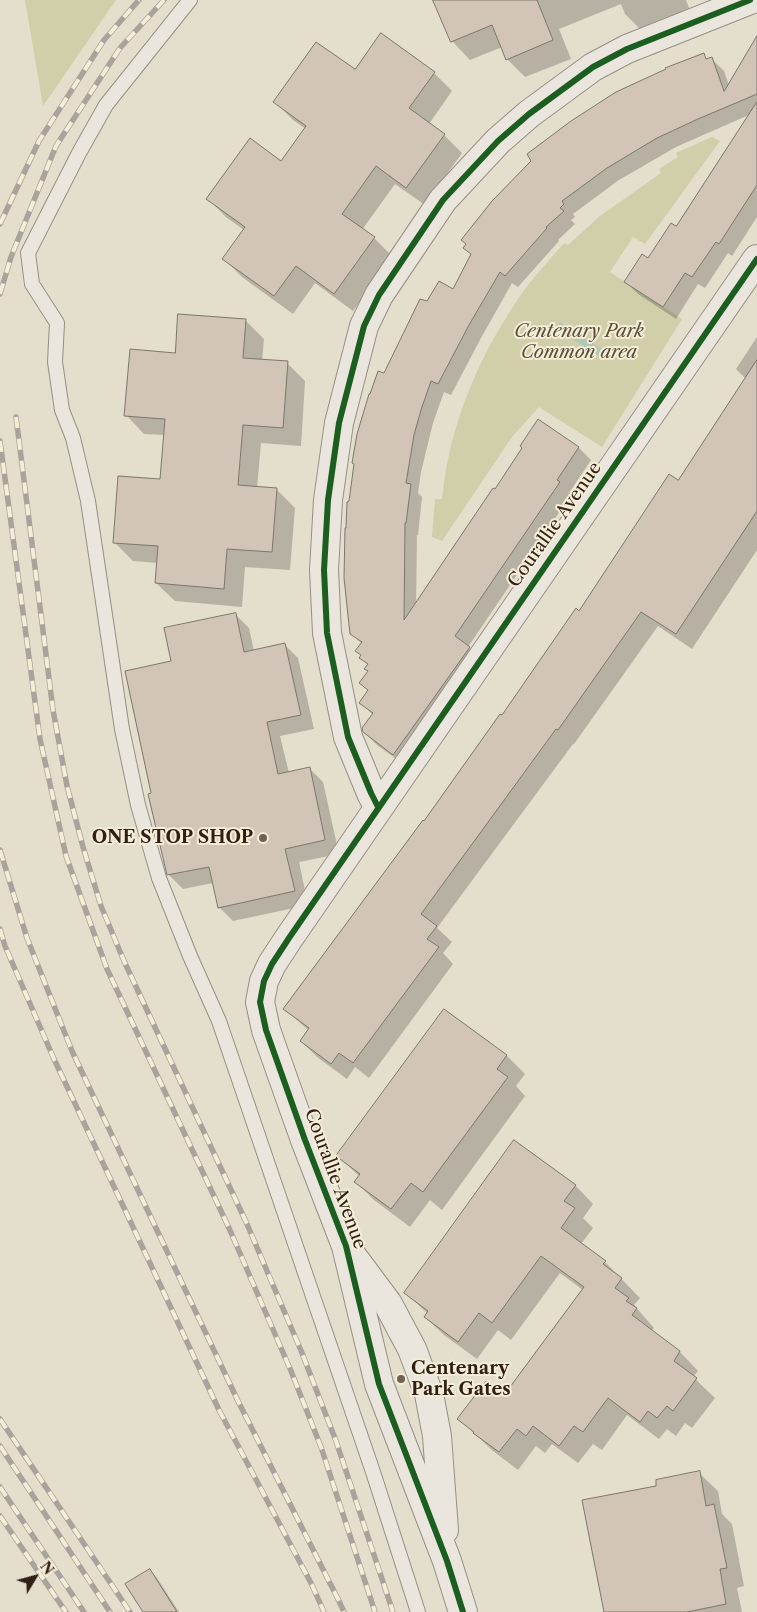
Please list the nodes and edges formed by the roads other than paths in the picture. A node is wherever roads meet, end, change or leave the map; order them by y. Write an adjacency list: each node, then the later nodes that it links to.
1 (190, 0): 9 (lane)
2 (750, 0): 4 (street)
3 (757, 259): 4 (street, Courallie Avenue)
4 (378, 807): 5 (street, Courallie Avenue)
5 (346, 1246): 6 (street, Courallie Avenue); 7 (street, Courallie Avenue)
6 (429, 1394): 7 (street); 8 (street, Courallie Avenue)
7 (388, 1409): 8 (street, Courallie Avenue)
8 (447, 1561): 10 (street, Courallie Avenue)
9 (418, 1612)
10 (463, 1612)

